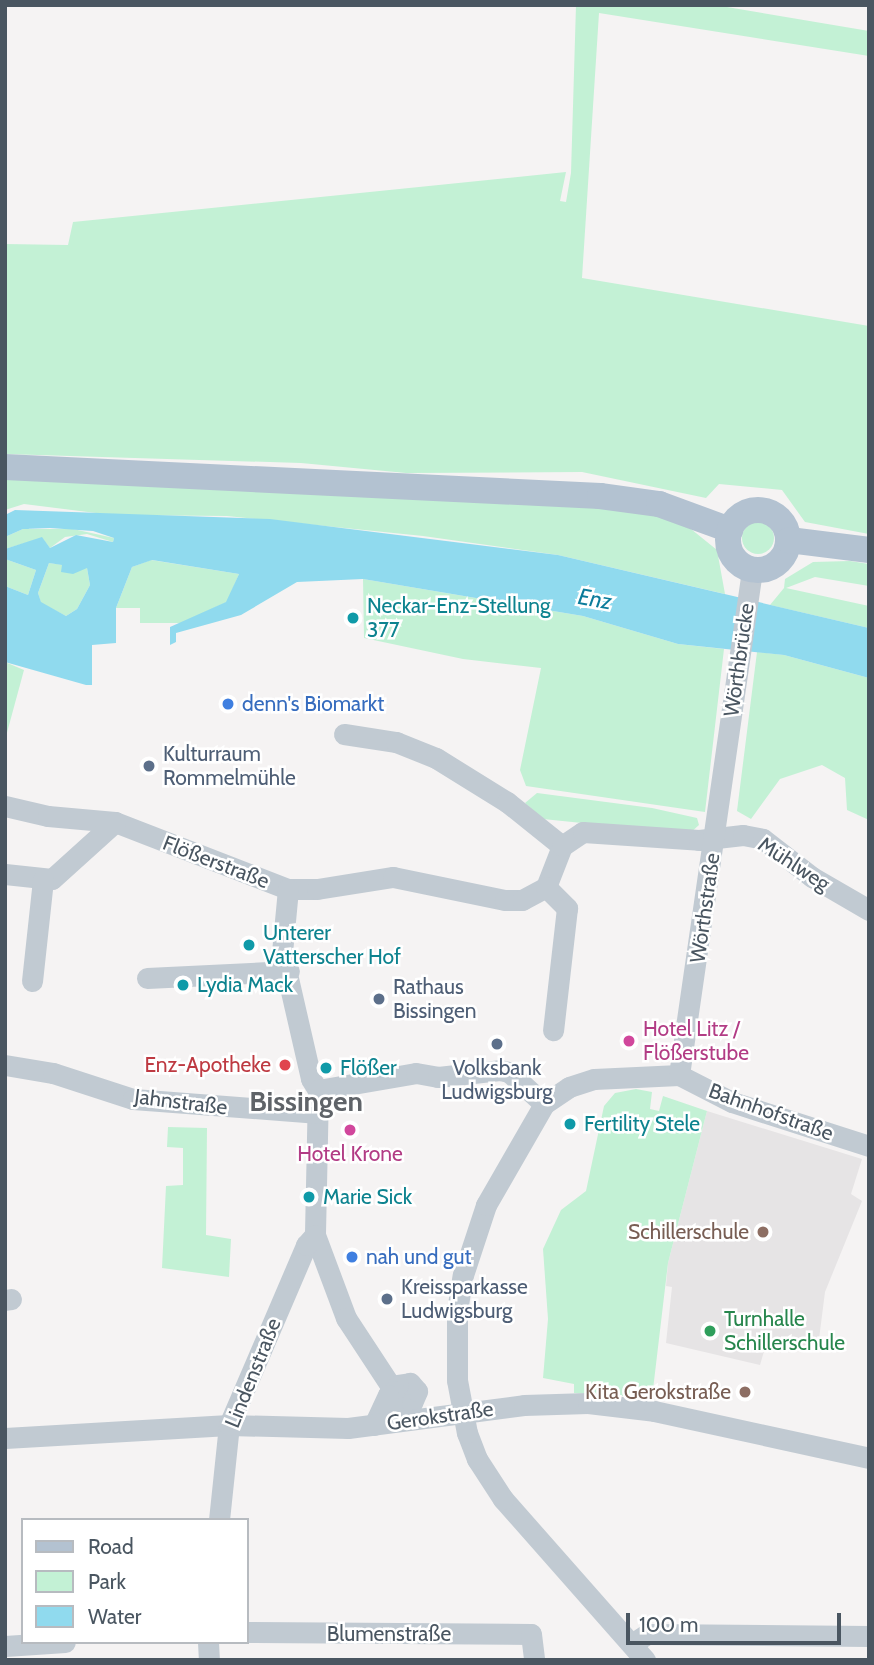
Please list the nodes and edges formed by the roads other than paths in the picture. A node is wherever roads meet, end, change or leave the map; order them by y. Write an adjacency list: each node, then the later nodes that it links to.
1 (5, 467): 2 (main road)
2 (730, 530): 3 (main road); 5 (main road)
3 (789, 540): 4 (main road); 5 (main road)
4 (869, 550)
5 (751, 575): 7 (street, Wörthbrücke)
6 (344, 734): 11 (street)
7 (728, 740): 10 (street, Wörthstraße)
8 (5, 806): 9 (street, Flößerstraße)
9 (115, 822): 13 (street); 15 (street, Flößerstraße)
10 (715, 840): 11 (street); 16 (street, Mühlweg); 22 (street, Wörthstraße)
11 (562, 846): 14 (street)
12 (5, 874): 13 (street)
13 (43, 880): 19 (street)
14 (546, 887): 15 (street, Flößerstraße); 20 (street)
15 (288, 888): 17 (street)
16 (869, 910)
17 (289, 971): 18 (street); 23 (street)
18 (147, 978)
19 (33, 981)
20 (553, 1030)
21 (5, 1065): 25 (street, Jahnstraße)
22 (679, 1075): 24 (street, Bahnhofstraße); 26 (street, Bahnhofstraße)
23 (318, 1090): 24 (street); 25 (street)
24 (544, 1104): 28 (street)
25 (318, 1112): 27 (street)
26 (869, 1146)
27 (315, 1235): 29 (street, Lindenstraße); 30 (street)
28 (462, 1412): 30 (street, Gerokstraße); 32 (street, Gerokstraße); 38 (street)
29 (229, 1425): 30 (street, Gerokstraße); 31 (street, Gerokstraße); 33 (street, Lindenstraße)
30 (374, 1425)
31 (5, 1438)
32 (869, 1458)
33 (219, 1518)
34 (248, 1632): 39 (street, Blumenstraße)
35 (869, 1636): 38 (street)
36 (34, 1644): 37 (street)
37 (5, 1646)
38 (638, 1652)
39 (534, 1660)

